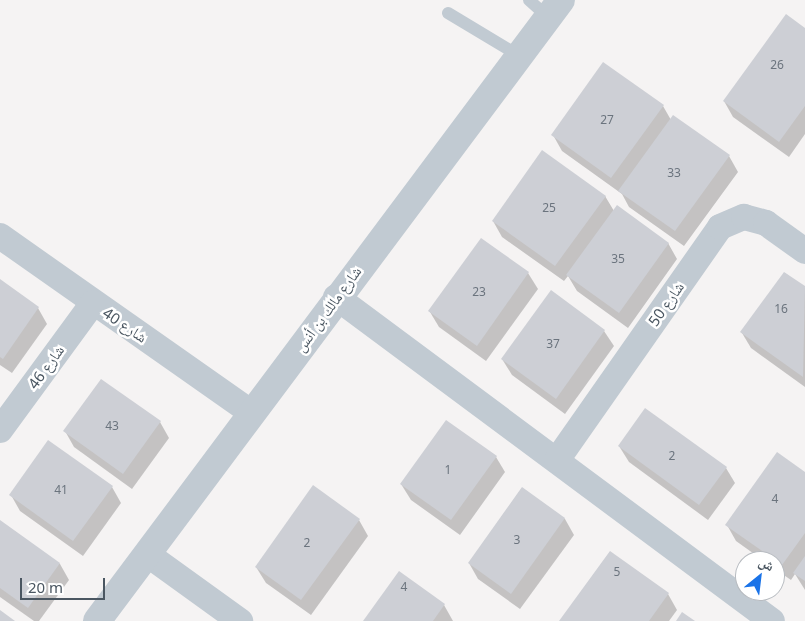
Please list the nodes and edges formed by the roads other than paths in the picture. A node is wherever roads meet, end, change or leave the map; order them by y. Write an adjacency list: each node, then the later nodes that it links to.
1 (546, 6): 3 (street, شارع مالك بن أنس)
2 (448, 13): 3 (lane)
3 (518, 55): 6 (street, شارع مالك بن أنس)
4 (0, 236): 7 (street, شارع 40)
5 (805, 251): 10 (street, شارع 50)
6 (336, 297): 8 (street, شارع مالك بن أنس); 10 (street)
7 (92, 303): 8 (street, شارع 40); 9 (street, شارع 46)
8 (252, 413): 11 (street, شارع مالك بن أنس)
9 (0, 430)
10 (557, 460): 14 (street)
11 (146, 554): 12 (street, شارع مالك بن أنس); 13 (street)
12 (97, 621)
13 (240, 621)
14 (772, 621)

